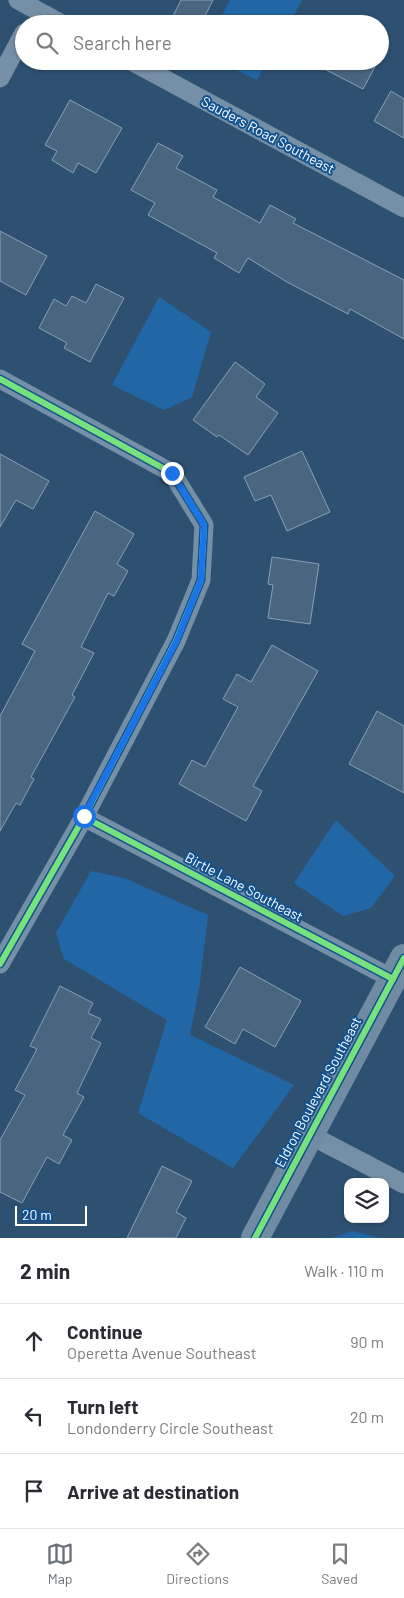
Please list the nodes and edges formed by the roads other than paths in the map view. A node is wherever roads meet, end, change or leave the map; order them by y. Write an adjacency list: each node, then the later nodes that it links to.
1 (18, 0): 2 (street)
2 (30, 15)
3 (15, 50): 5 (street)
4 (149, 70): 6 (street, Sauders Road Southeast)
5 (0, 78)
6 (404, 208)
7 (0, 379): 8 (street)
8 (84, 816): 9 (street); 10 (street, Birtle Lane Southeast)
9 (0, 964)
10 (398, 969): 11 (street, Eldron Boulevard Southeast)
11 (310, 1134): 12 (street); 13 (street, Eldron Boulevard Southeast)
12 (404, 1184)
13 (255, 1238)

